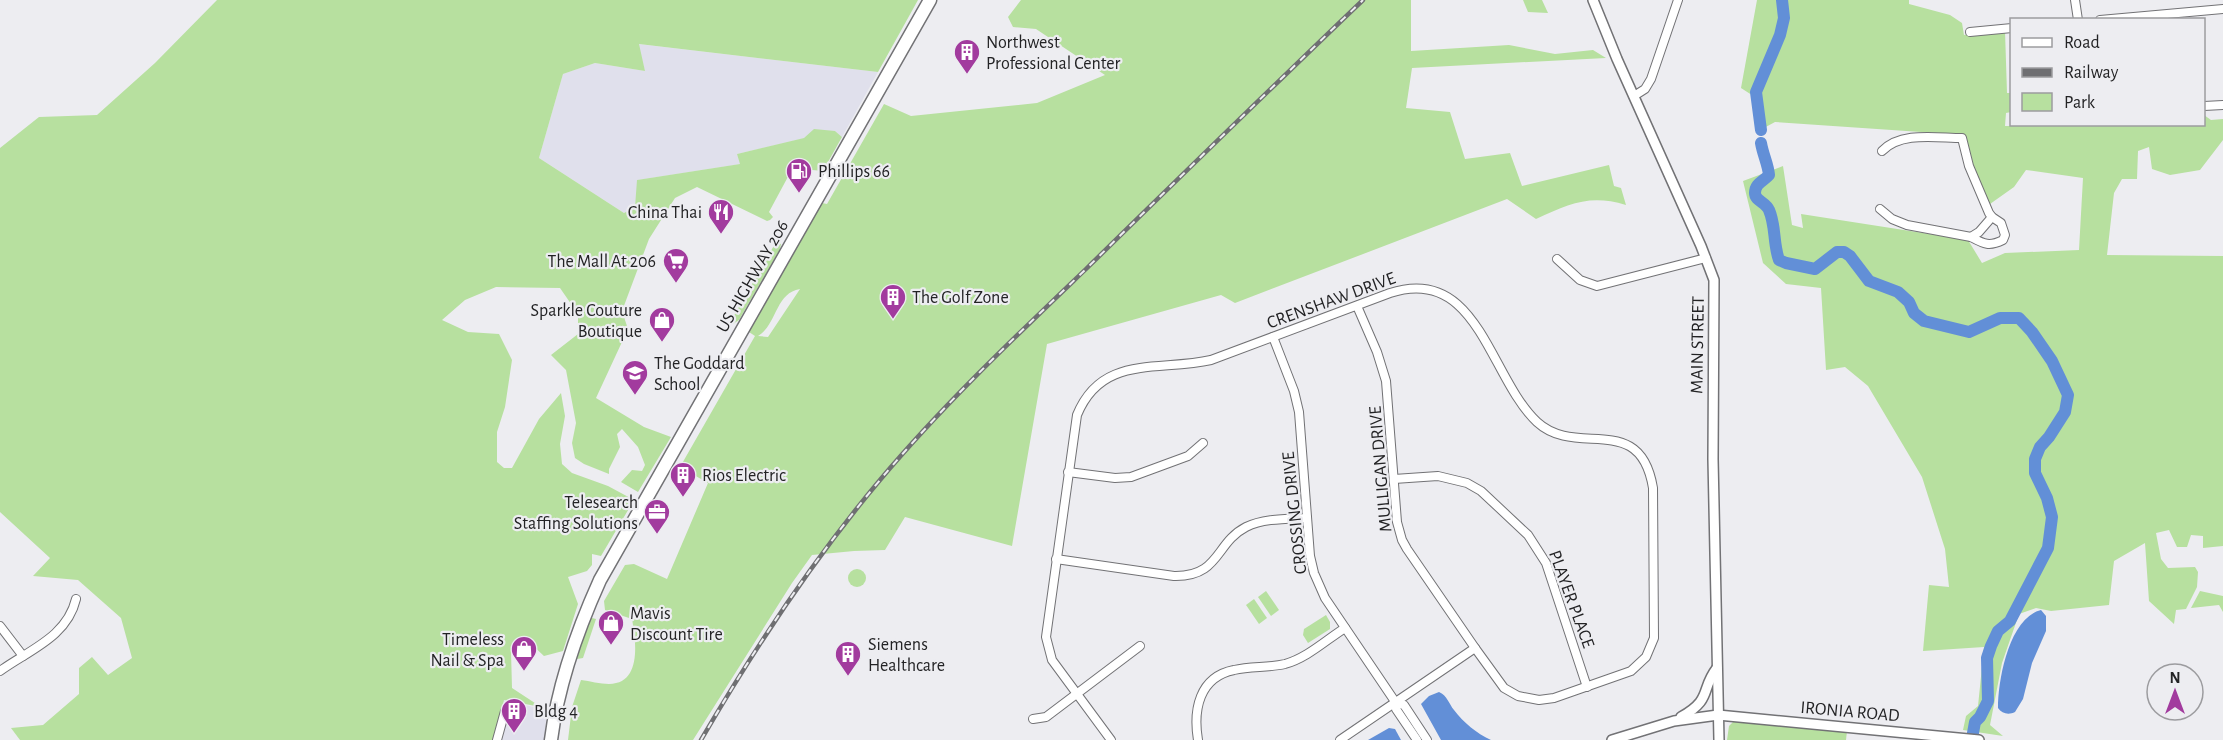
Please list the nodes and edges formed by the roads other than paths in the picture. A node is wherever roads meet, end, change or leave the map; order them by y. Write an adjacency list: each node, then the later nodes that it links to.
1 (930, 0): 44 (highway, US HIGHWAY 206)
2 (1593, 0): 11 (street, MAIN STREET)
3 (1678, 0): 11 (street)
4 (2075, 0): 7 (street)
5 (2223, 9): 6 (street)
6 (2185, 16): 8 (street)
7 (2078, 18)
8 (2142, 18)
9 (2010, 28): 10 (street)
10 (1970, 32)
11 (1634, 96): 18 (street, MAIN STREET)
12 (2223, 105): 13 (street)
13 (2205, 106)
14 (1882, 151): 16 (street)
15 (1880, 209): 17 (street)
16 (1992, 218): 17 (street); 17 (street)
17 (1971, 237)
18 (1707, 258): 19 (street); 33 (street, MAIN STREET)
19 (1557, 260)
20 (1357, 306): 21 (street, CRENSHAW DRIVE); 24 (street, MULLIGAN DRIVE); 35 (street, CRENSHAW DRIVE)
21 (1273, 338): 23 (street, CRENSHAW DRIVE); 25 (street, CROSSING DRIVE)
22 (1203, 443): 23 (street)
23 (1068, 472): 26 (street, CRENSHAW DRIVE)
24 (1394, 479): 31 (street, MULLIGAN DRIVE); 35 (street, PLAYER PLACE)
25 (1307, 518): 26 (street); 29 (street, CROSSING DRIVE)
26 (1056, 559): 36 (street, CRENSHAW DRIVE)
27 (76, 599): 32 (street)
28 (0, 626): 32 (street)
29 (1345, 628): 37 (street, CROSSING DRIVE); 46 (street)
30 (1140, 646): 36 (street)
31 (1475, 648): 35 (street, CRENSHAW DRIVE); 37 (street)
32 (23, 656): 34 (street)
33 (1717, 668): 39 (street, MAIN STREET); 41 (street)
34 (0, 671)
35 (1587, 687)
36 (1077, 694): 40 (street); 45 (street, CRENSHAW DRIVE)
37 (1396, 703): 47 (street); 48 (street, CROSSING DRIVE); 49 (street, CROSSING DRIVE)
38 (505, 711): 43 (street)
39 (1718, 715): 41 (street, IRONIA ROAD); 42 (street, IRONIA ROAD); 51 (street, MAIN STREET)
40 (1033, 718)
41 (1674, 721): 50 (street)
42 (1966, 739): 52 (street, IRONIA ROAD)
43 (497, 740)
44 (551, 740)
45 (1111, 740)
46 (1198, 740)
47 (1340, 740)
48 (1417, 740)
49 (1427, 740)
50 (1612, 740)
51 (1719, 740)
52 (1979, 740)

